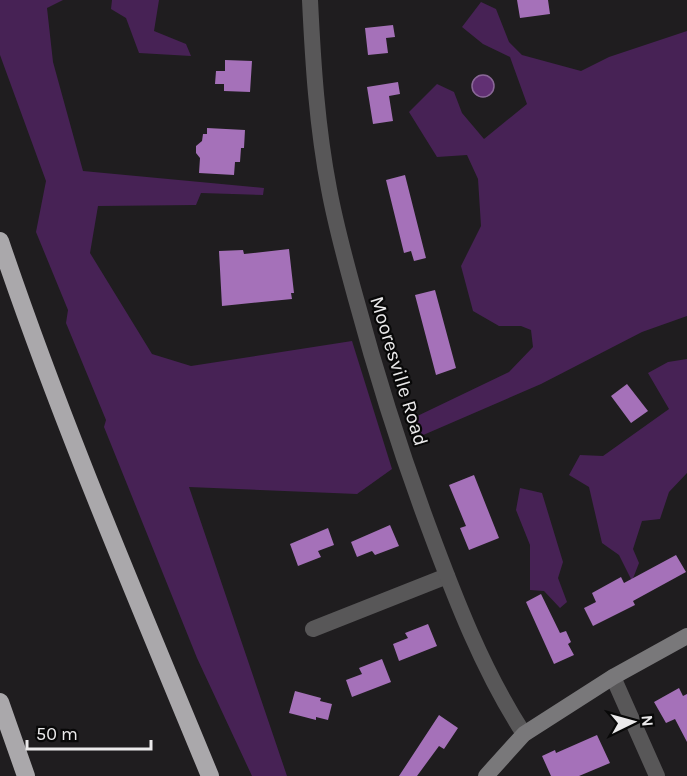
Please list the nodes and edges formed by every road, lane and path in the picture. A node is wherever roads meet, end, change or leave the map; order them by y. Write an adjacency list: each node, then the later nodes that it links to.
1 (310, 0): 3 (street, Mooresville Road)
2 (0, 241): 4 (highway)
3 (447, 576): 5 (street); 10 (street, Mooresville Road)
4 (147, 623): 13 (highway); 14 (highway)
5 (313, 629)
6 (687, 636): 7 (main road)
7 (614, 677): 10 (main road); 16 (street)
8 (0, 702): 12 (highway)
9 (0, 716): 11 (highway)
10 (524, 734): 15 (main road)
11 (14, 776)
12 (26, 776)
13 (200, 776)
14 (210, 776)
15 (486, 776)
16 (657, 776)

